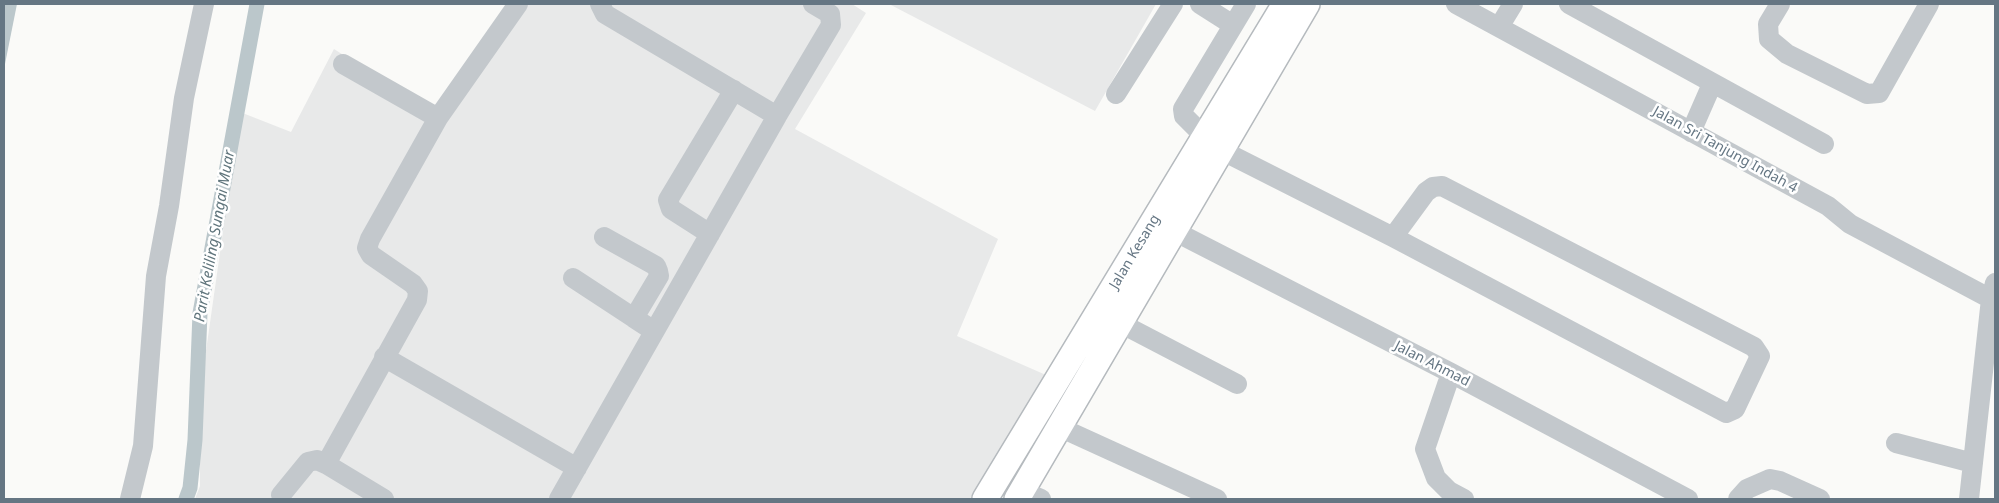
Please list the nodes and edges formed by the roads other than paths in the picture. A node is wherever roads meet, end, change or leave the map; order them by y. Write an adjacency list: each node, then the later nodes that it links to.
1 (204, 4): 45 (street)
2 (518, 4): 22 (street)
3 (600, 4): 19 (street)
4 (813, 4): 21 (street)
5 (1173, 4): 20 (street)
6 (1200, 4): 15 (street)
7 (1246, 4): 15 (street)
8 (1285, 4): 24 (main road, Jalan Kesang)
9 (1307, 4): 24 (main road, Jalan Kesang)
10 (1456, 4): 16 (street, Jalan Sri Tanjung Indah 4)
11 (1513, 4): 16 (street)
12 (1568, 4): 18 (street)
13 (1780, 4): 14 (street)
14 (1929, 4)
15 (1233, 25): 24 (street)
16 (1499, 27): 23 (street, Jalan Sri Tanjung Indah 4)
17 (343, 64): 22 (street)
18 (1712, 84): 23 (street); 25 (street)
19 (734, 90): 21 (street); 27 (street)
20 (1116, 94)
21 (777, 116): 27 (street)
22 (438, 118): 35 (street)
23 (1691, 132): 31 (street, Jalan Sri Tanjung Indah 4)
24 (1204, 136): 26 (main road, Jalan Kesang); 29 (street); 48 (main road, Jalan Kesang)
25 (1824, 144)
26 (1174, 231): 33 (main road, Jalan Kesang); 36 (street, Jalan Ahmad)
27 (710, 234): 34 (street)
28 (604, 237): 32 (street)
29 (1393, 237): 29 (street)
30 (573, 278): 32 (street)
31 (1993, 291): 40 (street)
32 (634, 318): 34 (street)
33 (1120, 323): 37 (street); 38 (main road, Jalan Kesang)
34 (654, 332): 42 (street)
35 (384, 357): 41 (street); 42 (street)
36 (1451, 373): 50 (street); 51 (street, Jalan Ahmad)
37 (1237, 384)
38 (1059, 427): 44 (main road, Jalan Kesang); 49 (street)
39 (1896, 443): 40 (street)
40 (1973, 463): 54 (street)
41 (326, 464): 43 (street); 46 (street)
42 (577, 468): 47 (street)
43 (281, 495)
44 (1027, 496)
45 (130, 499)
46 (384, 499)
47 (559, 499)
48 (985, 499)
49 (1217, 499)
50 (1464, 499)
51 (1688, 499)
52 (1738, 499): 53 (street)
53 (1820, 499)
54 (1969, 499)

